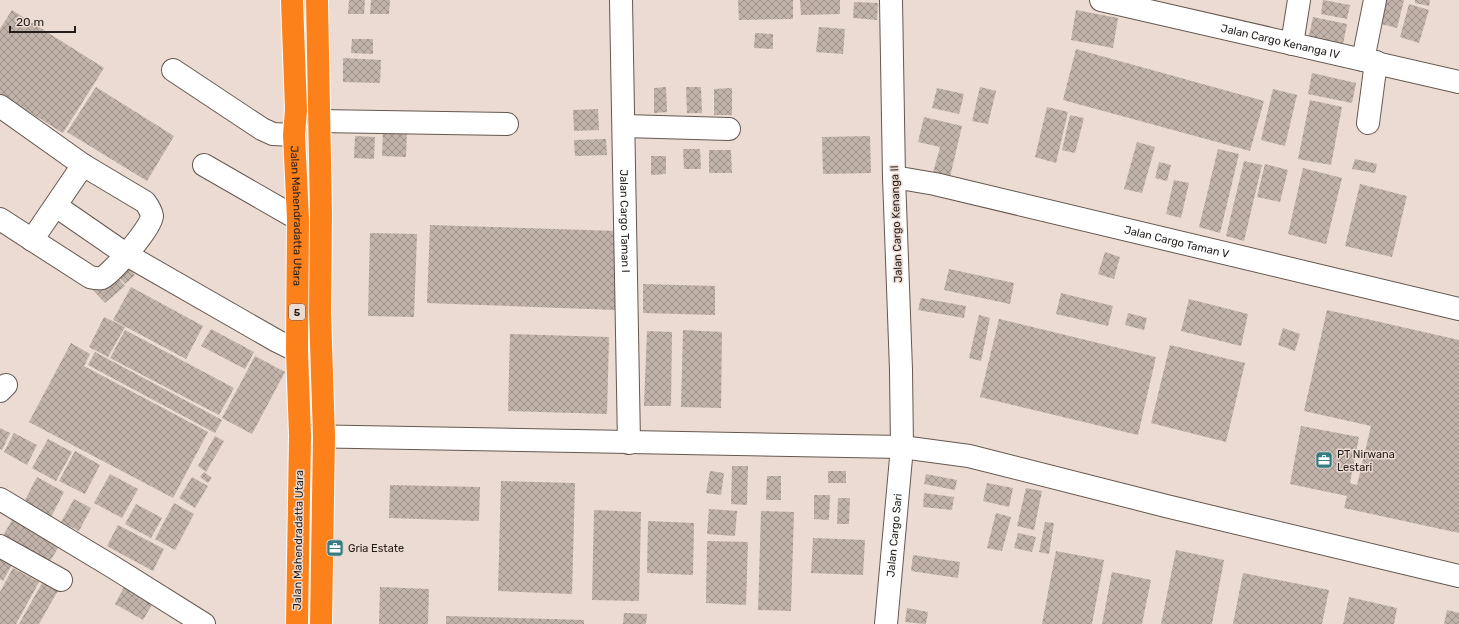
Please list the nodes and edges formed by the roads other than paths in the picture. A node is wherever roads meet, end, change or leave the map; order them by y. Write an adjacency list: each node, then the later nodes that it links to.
1 (292, 0): 18 (highway, Jalan Mahendradatta Utara / 5)
2 (317, 0): 13 (highway, Jalan Mahendradatta Utara / 5)
3 (621, 0): 16 (street, Jalan Cargo Taman I)
4 (891, 0): 21 (street, Jalan Cargo Kenanga II)
5 (1101, 0): 8 (street, Jalan Cargo Kenanga IV)
6 (1300, 0): 8 (street)
7 (1375, 0): 9 (street)
8 (1292, 44): 9 (street, Jalan Cargo Kenanga IV)
9 (1369, 61): 11 (street, Jalan Cargo Kenanga IV); 14 (street)
10 (173, 70): 18 (street)
11 (1459, 82)
12 (0, 106): 19 (street)
13 (319, 121): 15 (street); 30 (highway, Jalan Mahendradatta Utara / 5)
14 (1368, 123)
15 (507, 124)
16 (624, 126): 17 (street); 31 (street, Jalan Cargo Taman I)
17 (729, 130)
18 (294, 135): 24 (highway, Jalan Mahendradatta Utara / 5)
19 (83, 165): 22 (street); 26 (street)
20 (204, 165): 24 (street)
21 (894, 176): 27 (street, Jalan Cargo Taman V); 32 (street, Jalan Cargo Kenanga II)
22 (56, 206): 25 (street); 26 (street)
23 (0, 219): 25 (street)
24 (298, 219): 28 (highway, Jalan Mahendradatta Utara / 5)
25 (32, 240): 26 (street)
26 (127, 255): 28 (street)
27 (1459, 309)
28 (297, 351): 29 (highway, Jalan Mahendradatta Utara / 5)
29 (300, 436): 30 (street); 38 (highway, Jalan Mahendradatta Utara / 5)
30 (324, 437): 31 (street); 39 (highway, Jalan Mahendradatta Utara / 5)
31 (629, 443): 32 (street)
32 (902, 447): 35 (street); 40 (street, Jalan Cargo Sari)
33 (0, 499): 37 (street)
34 (0, 546): 36 (street)
35 (1459, 576)
36 (61, 580)
37 (204, 624)
38 (297, 624)
39 (321, 624)
40 (886, 624)

